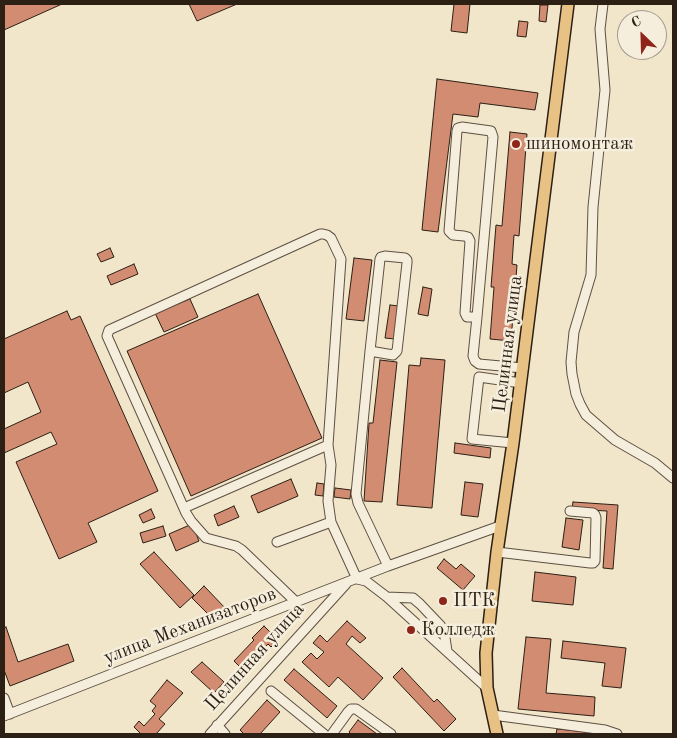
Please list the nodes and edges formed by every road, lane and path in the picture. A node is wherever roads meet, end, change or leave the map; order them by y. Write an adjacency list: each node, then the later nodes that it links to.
1 (568, 4): 5 (main road, Целинная улица)
2 (603, 4): 9 (street)
3 (477, 317): 3 (street); 5 (street)
4 (370, 351): 4 (street); 16 (street)
5 (523, 368): 6 (main road, Целинная улица)
6 (521, 383): 7 (main road, Целинная улица); 7 (street)
7 (513, 443): 13 (main road, Целинная улица)
8 (328, 445): 10 (street); 10 (street); 12 (street)
9 (673, 478)
10 (184, 508): 20 (street)
11 (570, 511): 15 (street)
12 (331, 522): 14 (street); 17 (street)
13 (500, 526): 15 (main road, Целинная улица); 16 (street, улица Механизаторов)
14 (277, 542)
15 (497, 552): 22 (main road, Целинная улица)
16 (388, 566): 17 (street, улица Механизаторов)
17 (357, 579): 18 (street, улица Механизаторов); 19 (street)
18 (347, 582): 20 (street, улица Механизаторов); 27 (street, Целинная улица)
19 (387, 597): 21 (street); 21 (street)
20 (296, 602): 25 (street, улица Механизаторов)
21 (447, 651): 22 (street)
22 (486, 688): 26 (main road, Целинная улица)
23 (271, 691): 30 (street)
24 (4, 698): 25 (street)
25 (7, 715)
26 (493, 716): 33 (main road, Целинная улица); 34 (street)
27 (217, 725): 28 (street, Целинная улица); 29 (street)
28 (210, 734)
29 (225, 734)
30 (324, 734)
31 (332, 734): 32 (street)
32 (391, 734)
33 (497, 734)
34 (617, 734)

